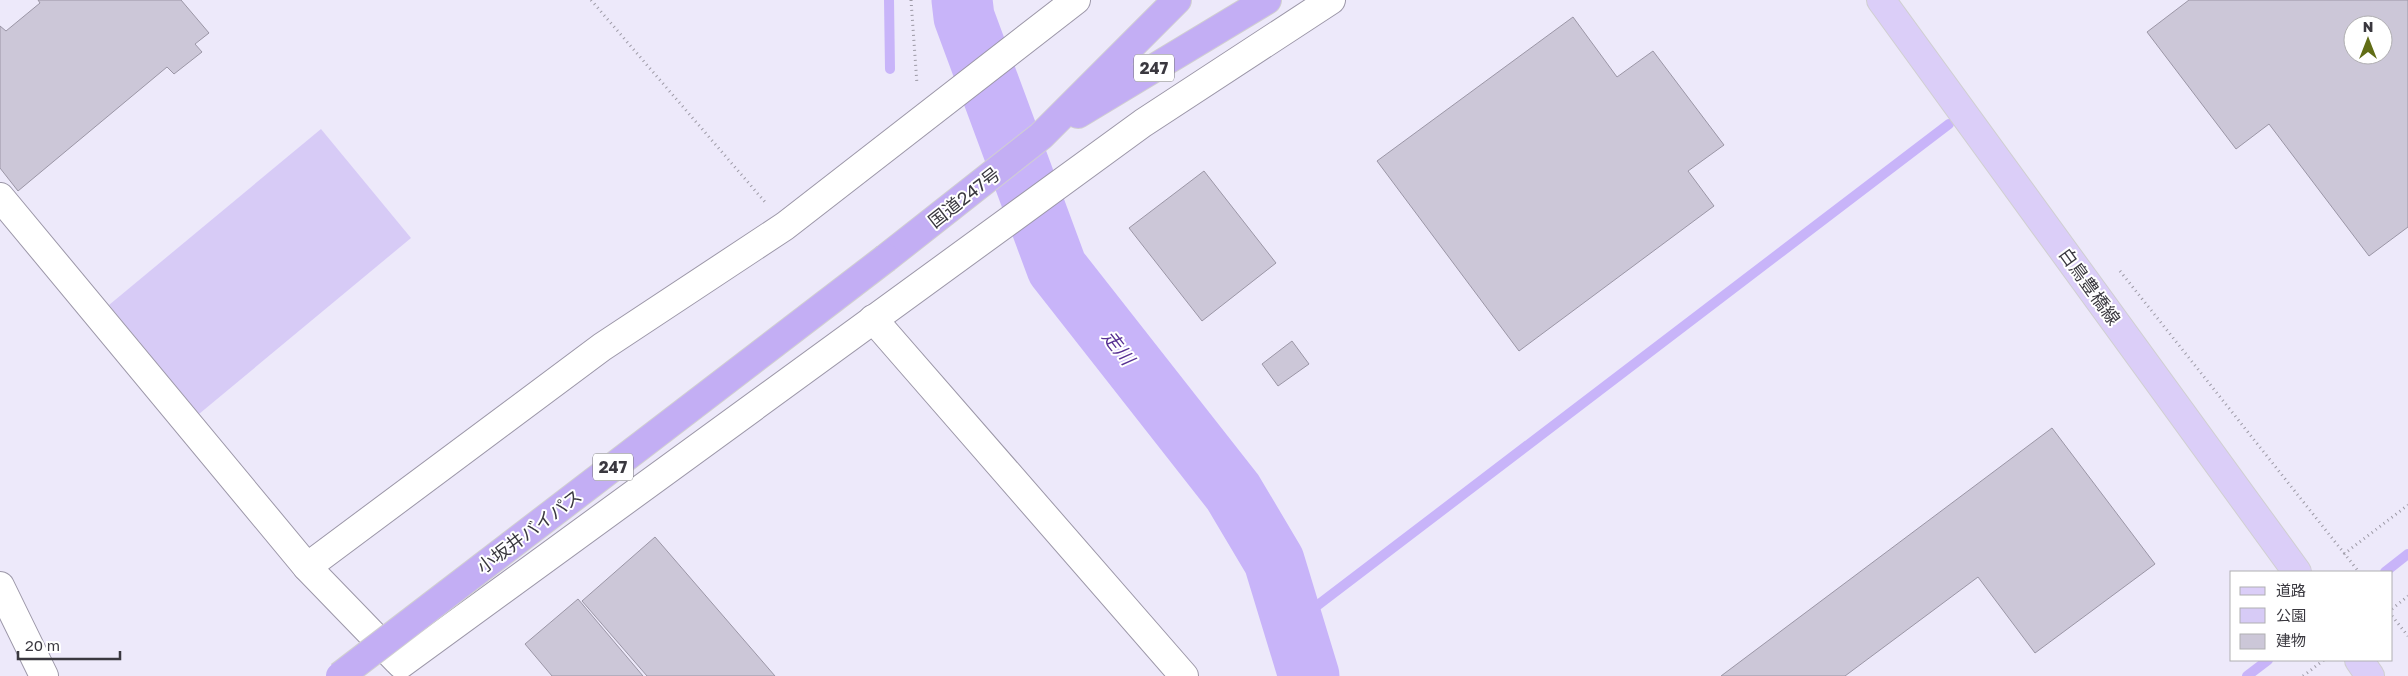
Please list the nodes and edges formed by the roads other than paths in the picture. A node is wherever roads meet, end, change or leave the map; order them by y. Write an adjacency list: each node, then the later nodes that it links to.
1 (1076, 0): 10 (street)
2 (1177, 0): 6 (highway, 国道247号 / 247)
3 (1267, 0): 6 (highway, 国道247号 / 247)
4 (1332, 0): 9 (street)
5 (1881, 0): 11 (main road, 白鳥豊橋線)
6 (1042, 136): 8 (highway, 国道247号 / 247)
7 (0, 197): 10 (street)
8 (886, 258): 16 (highway, 小坂井バイパス / 247, bridge)
9 (873, 318): 14 (street); 17 (street)
10 (307, 566): 14 (street)
11 (2296, 571)
12 (0, 586): 15 (street)
13 (2360, 661): 18 (main road)
14 (406, 670)
15 (44, 676)
16 (340, 676)
17 (1184, 676)
18 (2370, 676)

